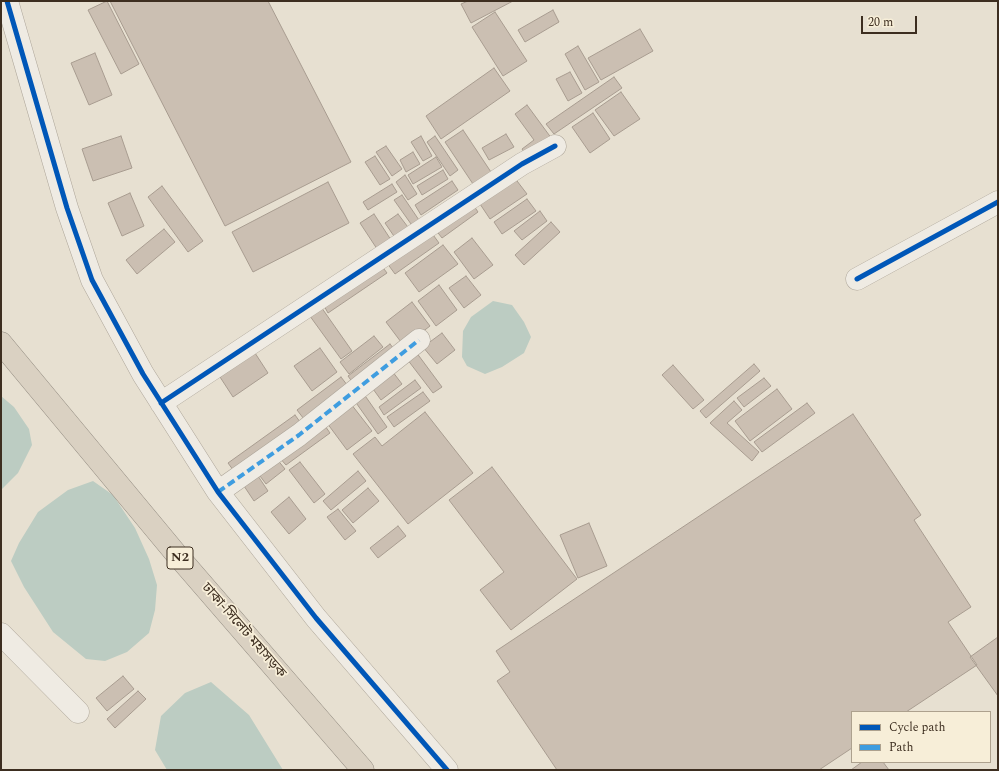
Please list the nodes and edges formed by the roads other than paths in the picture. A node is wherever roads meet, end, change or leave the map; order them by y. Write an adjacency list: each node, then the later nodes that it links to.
1 (8, 1): 7 (street)
2 (555, 146): 7 (street)
3 (998, 202): 4 (street)
4 (857, 279)
5 (419, 340): 8 (street)
6 (1, 343): 11 (highway, ঢাকা-সিলেট মহাসড়ক / N2)
7 (161, 403): 8 (street)
8 (218, 492): 12 (street)
9 (1, 634): 10 (street)
10 (78, 712)
11 (363, 770)
12 (447, 770)

